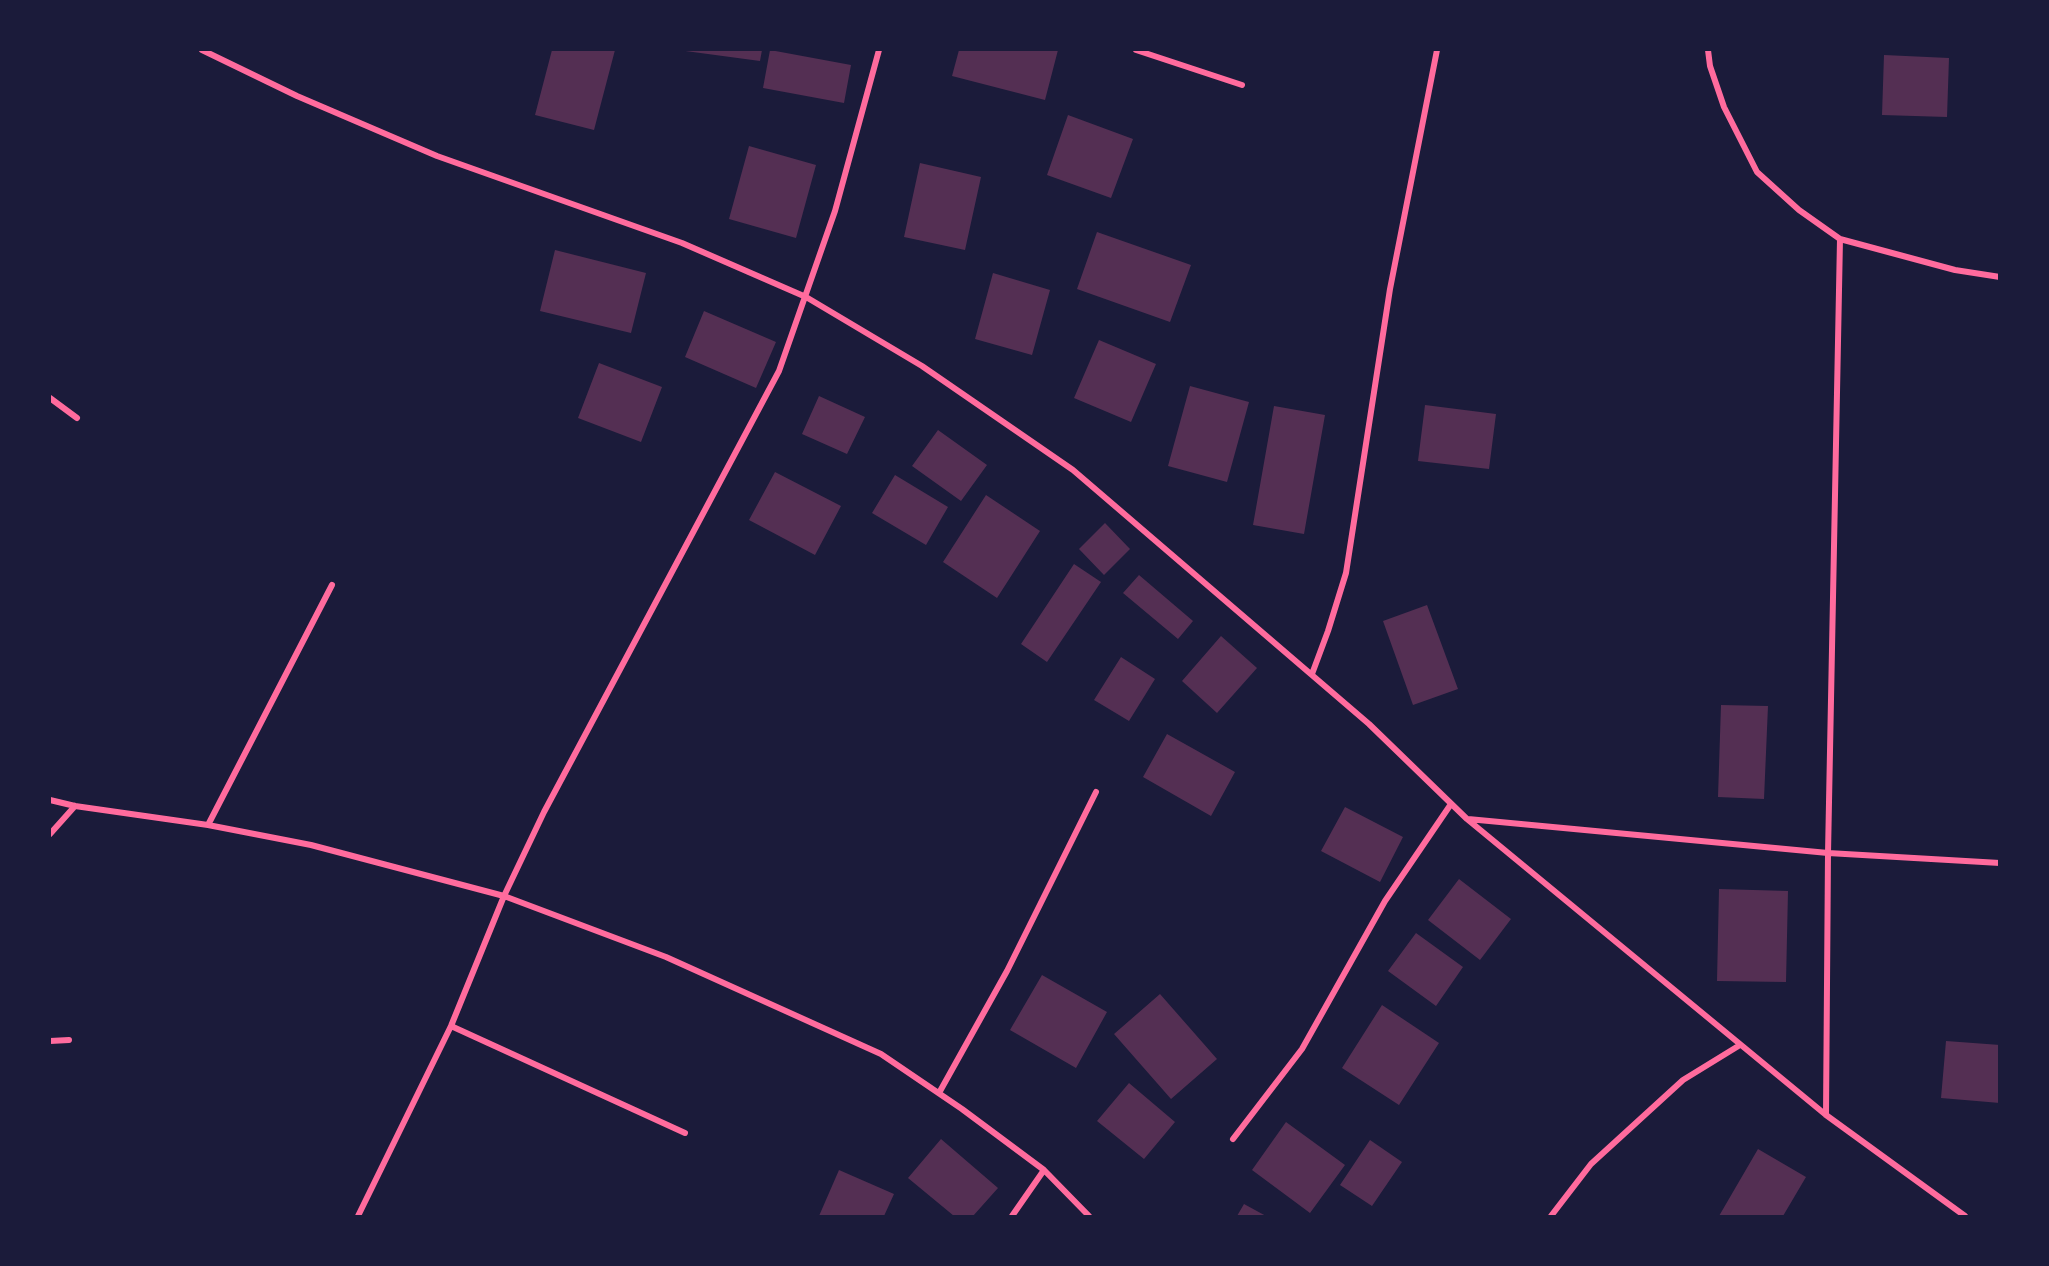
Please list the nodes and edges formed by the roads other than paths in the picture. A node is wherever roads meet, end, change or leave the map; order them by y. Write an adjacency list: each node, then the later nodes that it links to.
1 (202, 50): 9 (street)
2 (879, 50): 9 (street)
3 (1136, 50): 6 (street)
4 (1437, 50): 13 (street)
5 (1708, 50): 7 (street)
6 (1242, 85)
7 (1840, 239): 8 (street); 21 (street)
8 (2000, 277)
9 (806, 297): 13 (street); 23 (street)
10 (50, 398): 11 (street)
11 (77, 418)
12 (332, 585): 19 (street)
13 (1312, 674): 16 (street)
14 (1096, 792): 28 (street)
15 (50, 800): 17 (street)
16 (1450, 804): 18 (street); 31 (street)
17 (75, 806): 19 (street); 20 (street)
18 (1467, 819): 21 (street); 27 (street)
19 (208, 825): 23 (street)
20 (50, 834)
21 (1828, 852): 22 (street); 29 (street)
22 (2000, 862)
23 (504, 896): 24 (street); 28 (street)
24 (451, 1026): 30 (street); 33 (street)
25 (69, 1040): 26 (street)
26 (50, 1041)
27 (1740, 1045): 29 (street); 36 (street)
28 (939, 1093): 32 (street)
29 (1826, 1115): 37 (street)
30 (685, 1133)
31 (1233, 1139)
32 (1044, 1170): 34 (street); 35 (street)
33 (358, 1216)
34 (1011, 1216)
35 (1089, 1216)
36 (1551, 1216)
37 (1965, 1216)

